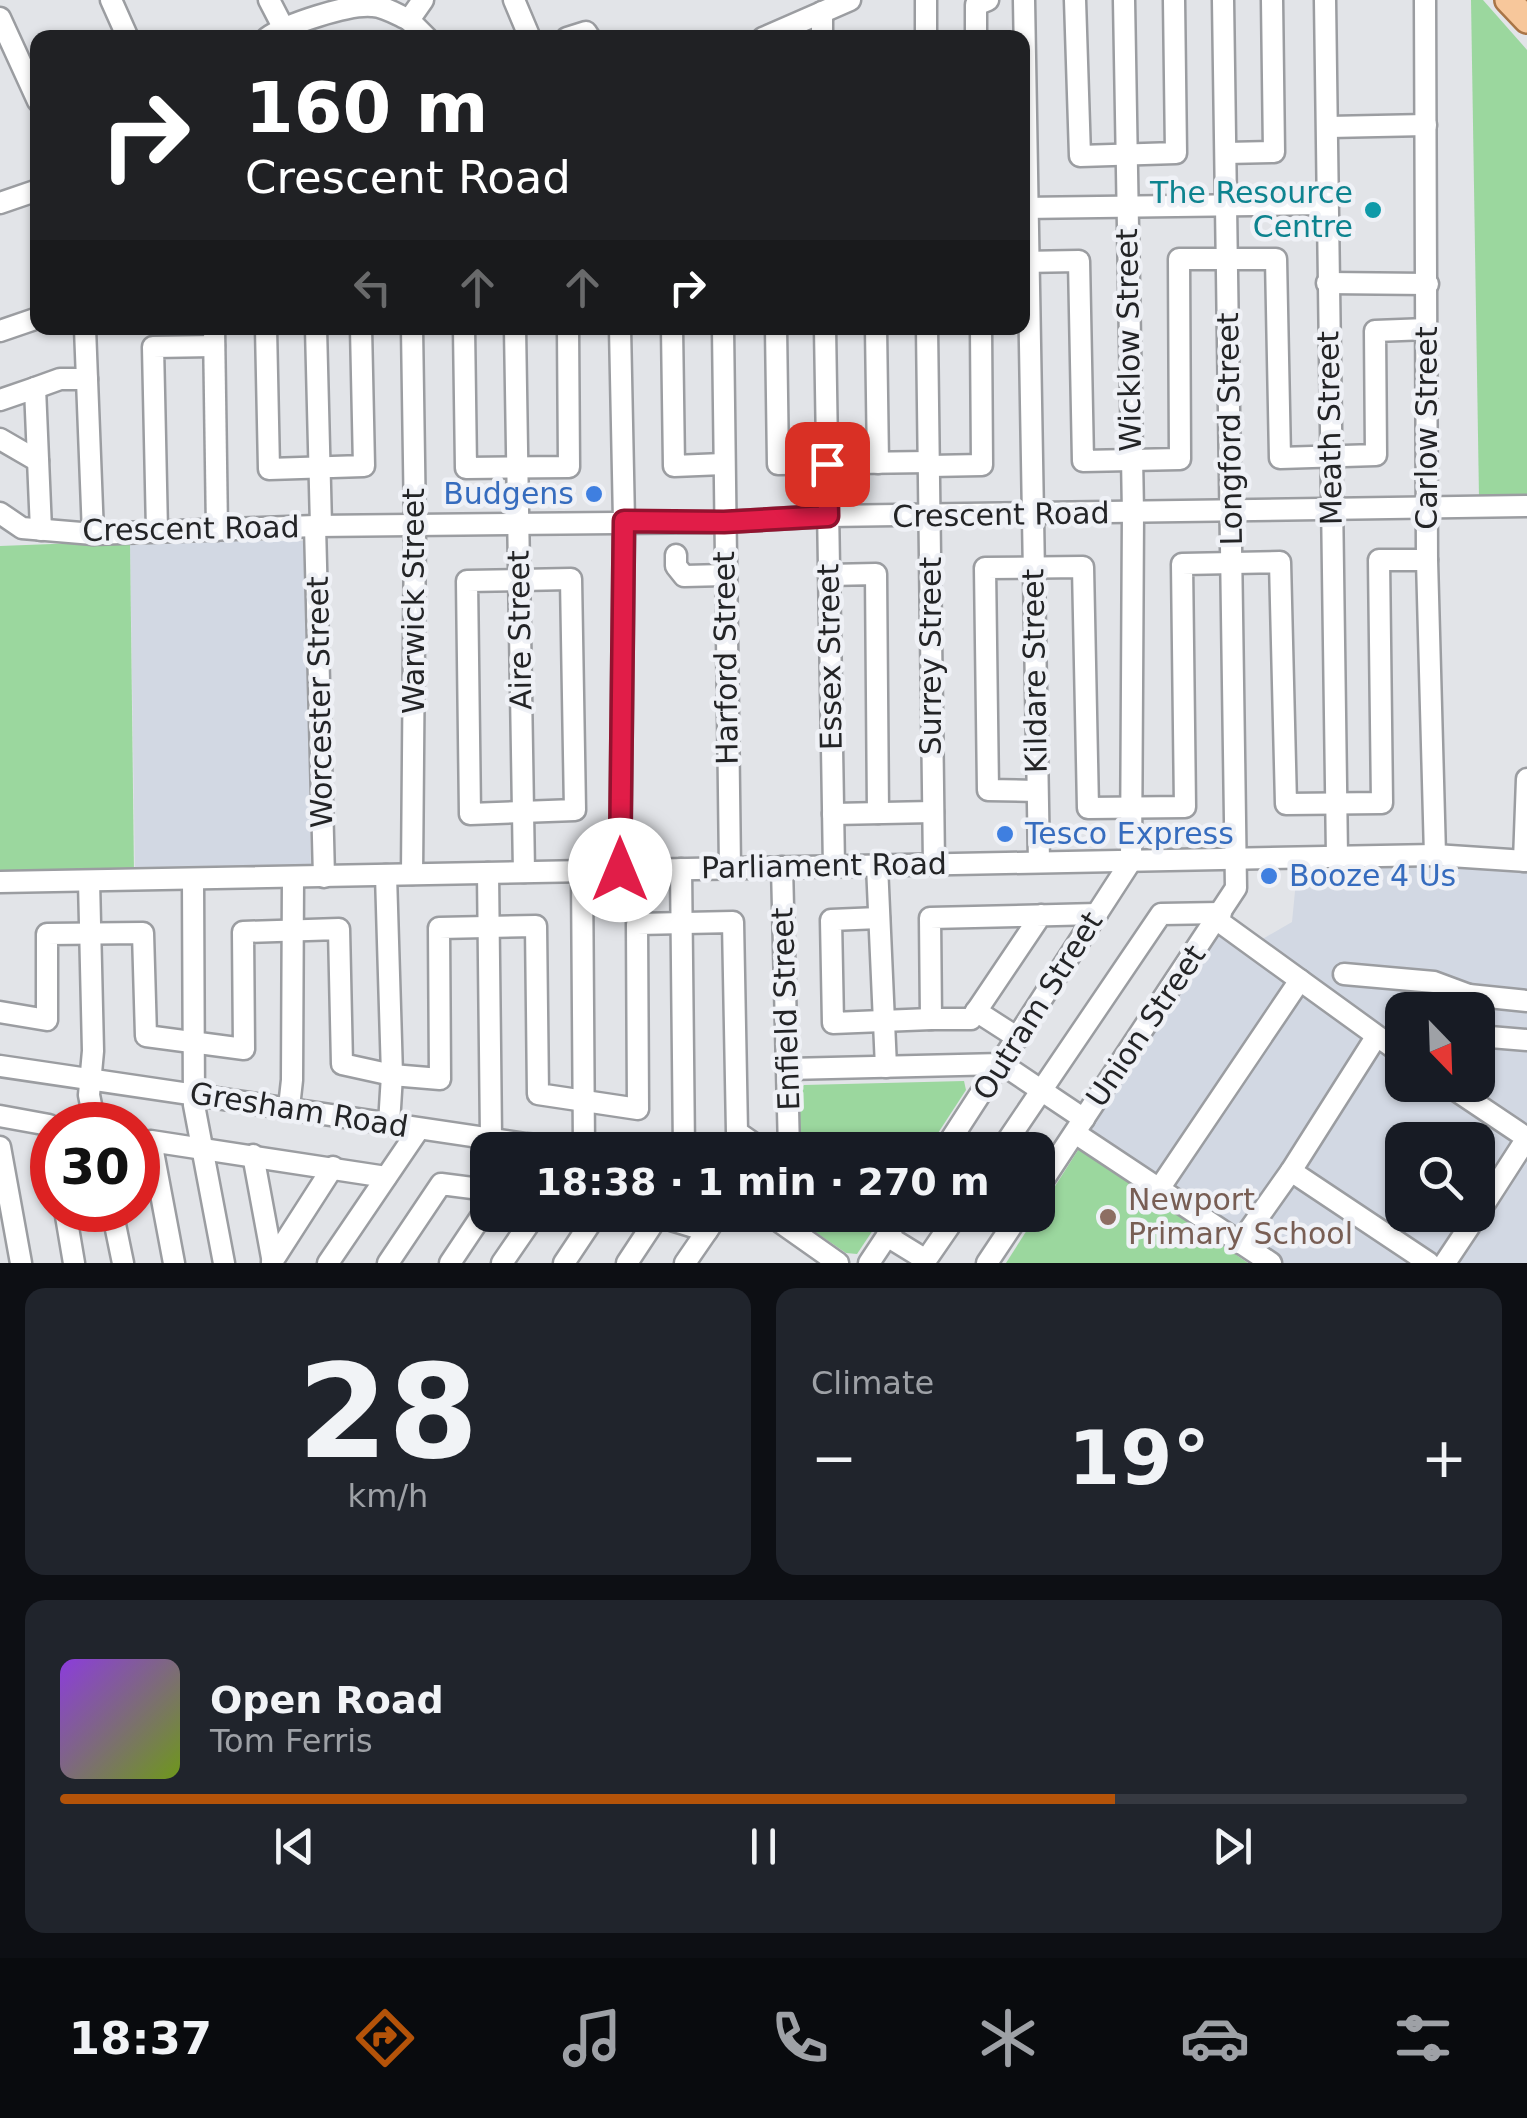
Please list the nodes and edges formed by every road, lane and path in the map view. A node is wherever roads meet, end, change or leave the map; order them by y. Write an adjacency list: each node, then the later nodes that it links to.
1 (111, 0): 21 (street)
2 (269, 0): 22 (street)
3 (423, 0): 19 (street)
4 (514, 0): 25 (street)
5 (850, 0): 17 (street)
6 (926, 0): 28 (street)
7 (988, 0): 29 (street)
8 (1024, 0): 30 (street, Kildare Street)
9 (1075, 0): 35 (street)
10 (1124, 0): 35 (street, Wicklow Street)
11 (1174, 0): 35 (street)
12 (1223, 0): 34 (street, Longford Street)
13 (1272, 0): 34 (street)
14 (1325, 0): 33 (street, Meath Street)
15 (1425, 0): 32 (street, Carlow Street)
16 (1508, 0): 20 (main road)
17 (822, 12): 26 (street); 27 (street)
18 (0, 18): 31 (street)
19 (410, 20): 23 (street); 24 (street)
20 (1527, 20)
21 (124, 30)
22 (275, 30)
23 (281, 30)
24 (419, 30)
25 (527, 30)
26 (781, 30)
27 (822, 30)
28 (920, 30)
29 (976, 30)
30 (1024, 30)
31 (30, 84)
32 (1426, 125): 33 (street); 45 (street, Carlow Street)
33 (1329, 127): 39 (street, Meath Street)
34 (1226, 154): 38 (street, Longford Street)
35 (1125, 155): 40 (street, Wicklow Street)
36 (30, 193): 37 (street)
37 (0, 203)
38 (1227, 204): 39 (street); 40 (street); 42 (street, Longford Street)
39 (1326, 204): 44 (street, Meath Street)
40 (1125, 206): 41 (street); 72 (street, Wicklow Street)
41 (1030, 208)
42 (1228, 258): 71 (street); 72 (street); 83 (street, Longford Street)
43 (1030, 262): 72 (street)
44 (1327, 283): 45 (street); 71 (street, Meath Street)
45 (1428, 284): 47 (street, Carlow Street)
46 (30, 321): 48 (street)
47 (1427, 328): 71 (street); 80 (street, Carlow Street)
48 (0, 331)
49 (85, 335): 67 (street)
50 (266, 335): 78 (street)
51 (316, 335): 78 (street, Worcester Street)
52 (361, 335): 78 (street)
53 (412, 335): 92 (street, Warwick Street)
54 (464, 335): 79 (street)
55 (515, 335): 79 (street, Aire Street)
56 (568, 335): 79 (street)
57 (620, 335): 89 (street)
58 (672, 335): 75 (street)
59 (723, 335): 75 (street, Harford Street)
60 (776, 335): 76 (street)
61 (826, 335): 76 (street, Essex Street)
62 (876, 335): 74 (street)
63 (928, 335): 77 (street, Surrey Street)
64 (981, 335): 77 (street)
65 (1027, 335): 88 (street, Kildare Street)
66 (214, 336): 95 (street); 96 (street)
67 (86, 379): 68 (street); 97 (street)
68 (36, 388): 69 (street); 73 (street)
69 (0, 400)
70 (0, 439): 73 (street)
71 (1331, 456): 82 (street, Meath Street)
72 (1132, 460): 84 (street, Wicklow Street)
73 (38, 461): 94 (street)
74 (878, 463): 76 (street); 77 (street)
75 (723, 464): 90 (street, Harford Street)
76 (827, 464): 86 (street, Essex Street)
77 (930, 464): 87 (street, Surrey Street)
78 (318, 468): 93 (street, Worcester Street)
79 (517, 468): 91 (street, Aire Street)
80 (1427, 507): 81 (street, Crescent Road); 82 (street, Crescent Road); 99 (street, Carlow Street)
81 (1527, 507)
82 (1332, 510): 83 (street, Crescent Road); 107 (street, Meath Street)
83 (1230, 511): 84 (street, Crescent Road); 100 (street, Longford Street)
84 (1133, 513): 88 (street, Crescent Road); 108 (street, Wicklow Street)
85 (0, 514): 94 (street, Crescent Road)
86 (828, 516): 87 (street, Crescent Road); 90 (street, Crescent Road); 103 (street, Essex Street)
87 (931, 516): 88 (street, Crescent Road); 110 (street, Surrey Street)
88 (1033, 516): 101 (street, Kildare Street)
89 (624, 521): 90 (street, Crescent Road); 91 (street, Crescent Road); 125 (street)
90 (724, 522): 102 (street, Harford Street)
91 (518, 524): 92 (street, Crescent Road); 104 (street, Aire Street)
92 (415, 525): 93 (street, Crescent Road); 130 (street, Warwick Street)
93 (318, 526): 95 (street, Crescent Road); 131 (street, Worcester Street)
94 (40, 530): 97 (street, Crescent Road)
95 (216, 530): 96 (street, Crescent Road)
96 (157, 531): 97 (street, Crescent Road)
97 (92, 534)
98 (676, 554): 102 (street)
99 (1427, 560): 107 (street); 113 (street, Carlow Street)
100 (1231, 563): 107 (street); 108 (street); 115 (street, Longford Street)
101 (1034, 568): 106 (street, Kildare Street); 106 (street); 108 (street)
102 (724, 575): 123 (street, Harford Street)
103 (829, 576): 111 (street); 112 (street, Essex Street)
104 (519, 580): 109 (street, Aire Street); 109 (street); 109 (street)
105 (1527, 779): 117 (street)
106 (1038, 790): 118 (street, Kildare Street)
107 (1336, 804): 114 (street, Meath Street)
108 (1131, 808): 116 (street, Wicklow Street)
109 (524, 812): 128 (street, Aire Street)
110 (932, 812): 111 (street); 119 (street, Surrey Street)
111 (878, 813): 112 (street)
112 (833, 814): 122 (street, Essex Street)
113 (1435, 855): 114 (street, Parliament Road); 117 (street, Parliament Road)
114 (1337, 856): 115 (street, Parliament Road)
115 (1236, 859): 116 (street, Parliament Road); 138 (street, Union Street)
116 (1131, 861): 118 (street, Parliament Road); 136 (street, Outram Street)
117 (1526, 861)
118 (1039, 862): 119 (street, Parliament Road)
119 (934, 864): 120 (street, Parliament Road)
120 (877, 865): 122 (street, Parliament Road); 139 (street)
121 (782, 867): 122 (street, Parliament Road); 123 (street, Parliament Road); 162 (street, Enfield Street)
122 (834, 867)
123 (730, 868): 124 (street, Parliament Road)
124 (681, 869): 125 (street, Parliament Road); 140 (street)
125 (620, 870): 126 (street, Parliament Road)
126 (582, 871): 128 (street, Parliament Road); 167 (street)
127 (488, 872): 128 (street, Parliament Road); 130 (street, Parliament Road); 141 (street)
128 (524, 872)
129 (386, 874): 130 (street, Parliament Road); 131 (street, Parliament Road); 163 (street)
130 (412, 874)
131 (324, 877): 132 (street, Parliament Road)
132 (293, 878): 133 (street, Parliament Road); 142 (street)
133 (193, 880): 134 (street, Parliament Road); 157 (street)
134 (89, 881): 135 (street, Parliament Road); 143 (street)
135 (0, 882)
136 (1096, 914): 137 (street); 155 (street, Outram Street)
137 (1041, 915): 149 (street); 151 (street)
138 (1219, 916): 145 (street); 165 (street); 174 (street, Union Street)
139 (879, 918): 152 (street); 152 (street)
140 (681, 922): 167 (street); 178 (street); 179 (street)
141 (488, 927): 163 (street); 167 (street); 176 (street)
142 (292, 930): 157 (street); 163 (street); 170 (street)
143 (90, 933): 150 (street); 157 (street); 164 (street)
144 (1344, 974): 146 (street)
145 (1300, 980): 153 (street); 194 (street)
146 (1450, 992)
147 (1527, 1000): 148 (street)
148 (1495, 1002)
149 (976, 1010): 151 (street); 155 (street)
150 (0, 1012)
151 (930, 1019): 152 (street)
152 (884, 1021): 161 (street)
153 (1376, 1037): 158 (street); 190 (street)
154 (1495, 1037): 156 (street)
155 (1018, 1038): 159 (street, Outram Street)
156 (1527, 1040)
157 (196, 1043): 166 (street)
158 (1385, 1043)
159 (1002, 1064): 161 (street); 165 (street); 181 (street, Outram Street)
160 (0, 1066): 164 (street, Gresham Road)
161 (886, 1066): 162 (street)
162 (788, 1069): 180 (street, Enfield Street)
163 (392, 1075): 173 (street)
164 (90, 1079): 166 (street, Gresham Road); 168 (street)
165 (1041, 1090): 174 (street); 182 (street)
166 (194, 1093): 170 (street, Gresham Road); 186 (street)
167 (584, 1101): 177 (street)
168 (90, 1102)
169 (1473, 1102): 184 (street)
170 (288, 1107): 173 (street, Gresham Road)
171 (0, 1116): 172 (street)
172 (30, 1122)
173 (389, 1124): 175 (street, Gresham Road)
174 (1079, 1126): 188 (street, Union Street); 194 (street)
175 (419, 1128): 183 (street, Gresham Road); 191 (street)
176 (491, 1132)
177 (589, 1132)
178 (684, 1132)
179 (737, 1132)
180 (789, 1132)
181 (956, 1132)
182 (1013, 1132)
183 (470, 1135)
184 (1527, 1138): 192 (street)
185 (0, 1147): 210 (street)
186 (202, 1148): 187 (street); 213 (street); 214 (street)
187 (253, 1155): 189 (street); 209 (street)
188 (1055, 1162)
189 (334, 1167): 191 (street); 209 (street)
190 (1291, 1171): 208 (street); 226 (street)
191 (386, 1177): 215 (street)
192 (1495, 1187)
193 (470, 1188): 216 (street)
194 (1159, 1190): 208 (street)
195 (68, 1232): 211 (street)
196 (117, 1232): 212 (street)
197 (471, 1232): 217 (street)
198 (523, 1232): 218 (street)
199 (585, 1232): 219 (street)
200 (647, 1232): 220 (street)
201 (707, 1232): 221 (street)
202 (801, 1232): 222 (street)
203 (890, 1232): 207 (street)
204 (945, 1232): 207 (street)
205 (1008, 1232): 224 (street)
206 (1465, 1232): 227 (street)
207 (887, 1236): 223 (street)
208 (1240, 1243): 225 (street)
209 (273, 1262)
210 (21, 1263)
211 (74, 1263)
212 (123, 1263)
213 (174, 1263)
214 (224, 1263)
215 (328, 1263)
216 (388, 1263)
217 (451, 1263)
218 (502, 1263)
219 (564, 1263)
220 (627, 1263)
221 (685, 1263)
222 (838, 1263)
223 (868, 1263)
224 (987, 1263)
225 (1271, 1263)
226 (1429, 1263)
227 (1445, 1263)

